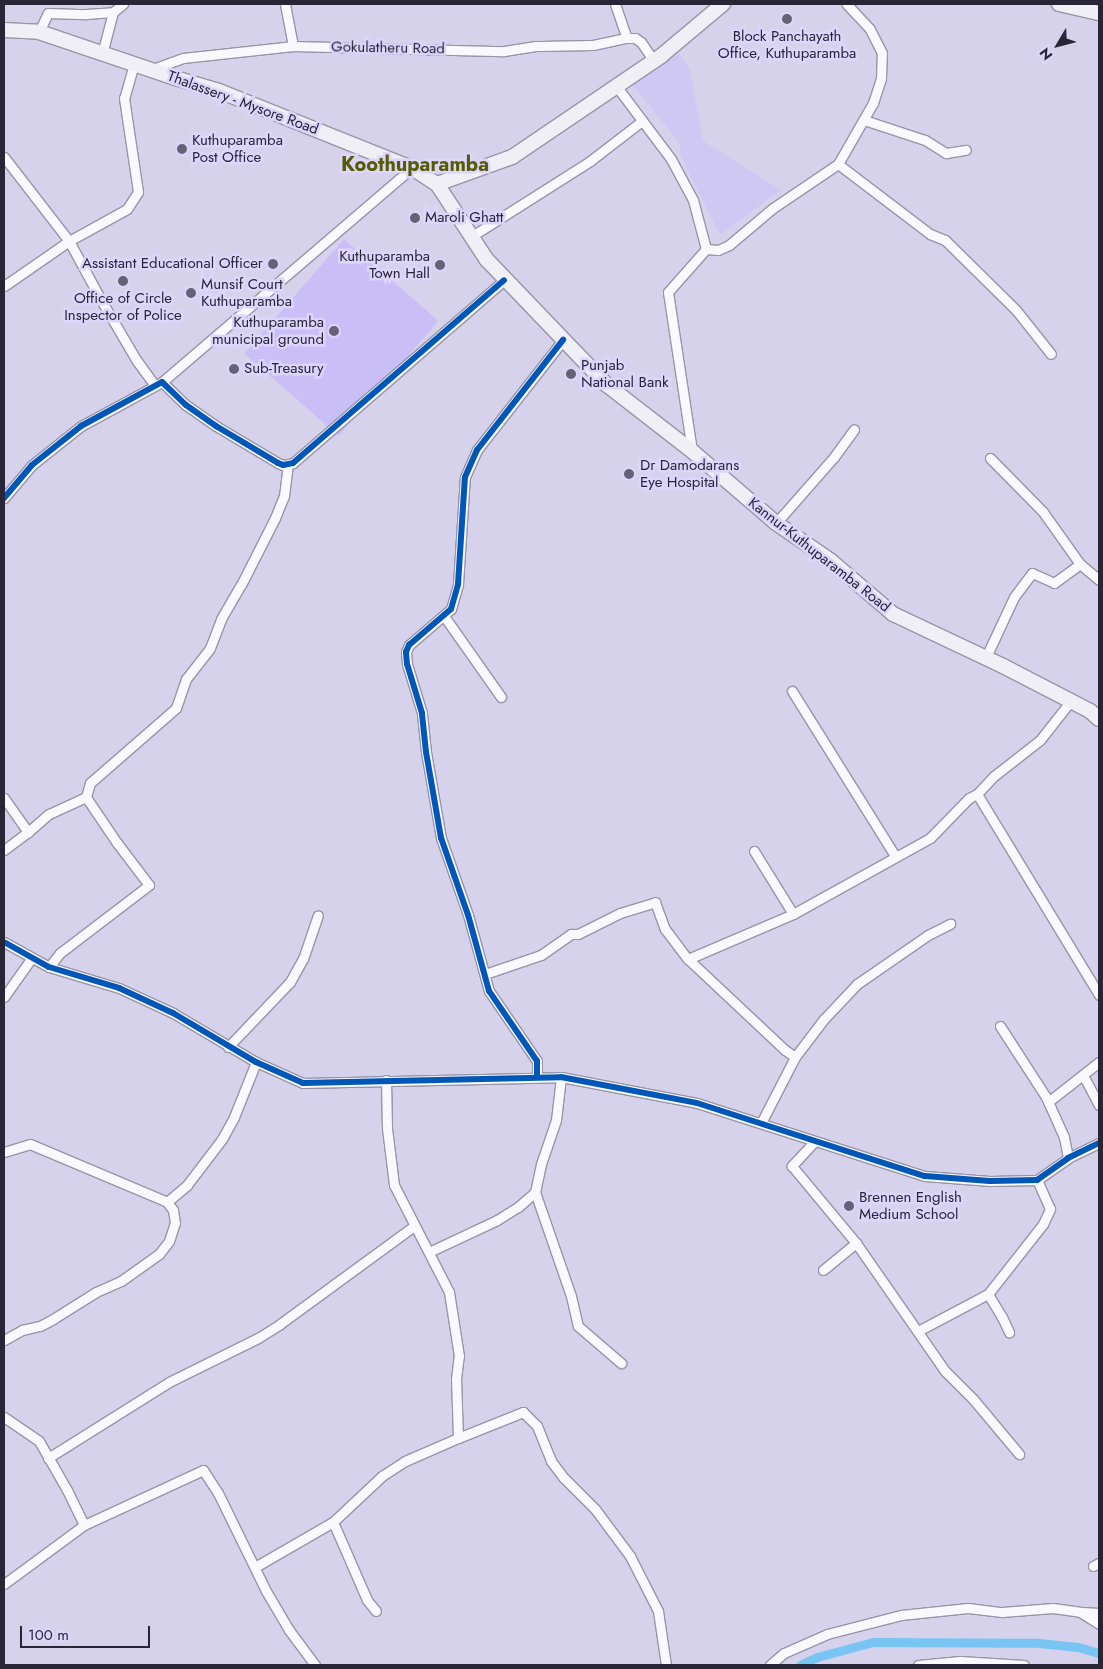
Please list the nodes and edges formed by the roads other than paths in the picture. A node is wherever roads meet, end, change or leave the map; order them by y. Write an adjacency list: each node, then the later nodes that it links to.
1 (123, 4): 7 (street)
2 (285, 4): 12 (street)
3 (615, 4): 11 (street)
4 (723, 4): 14 (main road)
5 (847, 4): 18 (street)
6 (1059, 4): 8 (main road)
7 (113, 12): 10 (street); 13 (street)
8 (1099, 13)
9 (4, 30): 10 (main road, Thalassery - Mysore Road)
10 (39, 32): 13 (main road, Thalassery - Mysore Road)
11 (628, 38): 12 (street, Gokulatheru Road); 14 (street)
12 (293, 46): 16 (street, Gokulatheru Road)
13 (102, 54): 15 (main road, Thalassery - Mysore Road)
14 (654, 61): 17 (main road)
15 (134, 64): 16 (main road, Thalassery - Mysore Road); 26 (street)
16 (150, 70): 23 (main road, Thalassery - Mysore Road)
17 (617, 87): 19 (street); 24 (main road)
18 (864, 120): 20 (street); 22 (street)
19 (642, 121): 25 (street); 27 (street)
20 (966, 150)
21 (4, 157): 26 (street)
22 (838, 164): 27 (street); 31 (street)
23 (412, 168): 24 (main road, Thalassery - Mysore Road); 32 (street)
24 (436, 184): 25 (main road, Kannur-Kuthuparamba Road)
25 (472, 236): 28 (main road, Kannur-Kuthuparamba Road)
26 (69, 241): 29 (street); 32 (street)
27 (706, 249): 34 (street)
28 (504, 280): 30 (main road, Kannur-Kuthuparamba Road); 36 (street)
29 (4, 286)
30 (563, 340): 34 (main road, Kannur-Kuthuparamba Road); 41 (street)
31 (1051, 354)
32 (158, 383): 36 (street); 37 (street)
33 (854, 429): 38 (street)
34 (692, 451): 38 (main road, Kannur-Kuthuparamba Road)
35 (990, 458): 39 (street)
36 (288, 465): 48 (street)
37 (4, 498)
38 (776, 523): 42 (main road, Kannur-Kuthuparamba Road)
39 (1080, 564): 40 (street); 42 (street)
40 (1099, 580)
41 (444, 616): 44 (street); 61 (street)
42 (985, 659): 45 (main road, Kannur-Kuthuparamba Road)
43 (792, 691): 53 (street)
44 (501, 697)
45 (1070, 702): 46 (main road, Kannur-Kuthuparamba Road); 47 (street)
46 (1099, 718)
47 (977, 794): 53 (street); 62 (street)
48 (86, 797): 50 (street); 60 (street)
49 (4, 798): 50 (street)
50 (28, 832): 51 (street)
51 (4, 850)
52 (754, 852): 54 (street)
53 (895, 856): 54 (street)
54 (794, 914): 58 (street)
55 (318, 915): 65 (street)
56 (950, 924): 66 (street)
57 (4, 942): 59 (street)
58 (688, 958): 61 (street); 66 (street)
59 (31, 959): 60 (street); 63 (street)
60 (49, 967): 65 (street)
61 (485, 974): 70 (street)
62 (1099, 995)
63 (4, 997)
64 (1000, 1026): 73 (street)
65 (228, 1047): 67 (street)
66 (795, 1057): 75 (street)
67 (256, 1062): 72 (street); 82 (street)
68 (1099, 1062): 69 (street)
69 (1083, 1075): 73 (street); 74 (street)
70 (537, 1076): 71 (street); 72 (street)
71 (561, 1077): 75 (street); 81 (street)
72 (386, 1080): 83 (street)
73 (1048, 1102): 79 (street)
74 (1099, 1105)
75 (761, 1123): 76 (street)
76 (814, 1142): 80 (street); 84 (street)
77 (1099, 1143): 79 (street)
78 (4, 1152): 82 (street)
79 (1068, 1158): 80 (street)
80 (1038, 1180): 87 (street)
81 (535, 1192): 85 (street); 91 (street)
82 (167, 1202): 90 (street)
83 (414, 1226): 85 (street); 95 (street)
84 (856, 1243): 86 (street); 88 (street)
85 (429, 1252): 93 (street)
86 (823, 1270)
87 (988, 1294): 88 (street); 89 (street)
88 (918, 1331): 94 (street)
89 (1008, 1332)
90 (4, 1340)
91 (622, 1363)
92 (4, 1417): 95 (street)
93 (458, 1438): 96 (street); 105 (street)
94 (1019, 1454)
95 (48, 1458): 97 (street)
96 (333, 1522): 98 (street); 100 (street)
97 (84, 1525): 98 (street); 99 (street)
98 (255, 1568): 104 (street)
99 (4, 1584)
100 (376, 1611)
101 (1080, 1612): 102 (street); 103 (street); 106 (street)
102 (1099, 1614)
103 (1099, 1624)
104 (315, 1665)
105 (666, 1665)
106 (770, 1665)
107 (918, 1665): 108 (street)
108 (1024, 1665)

